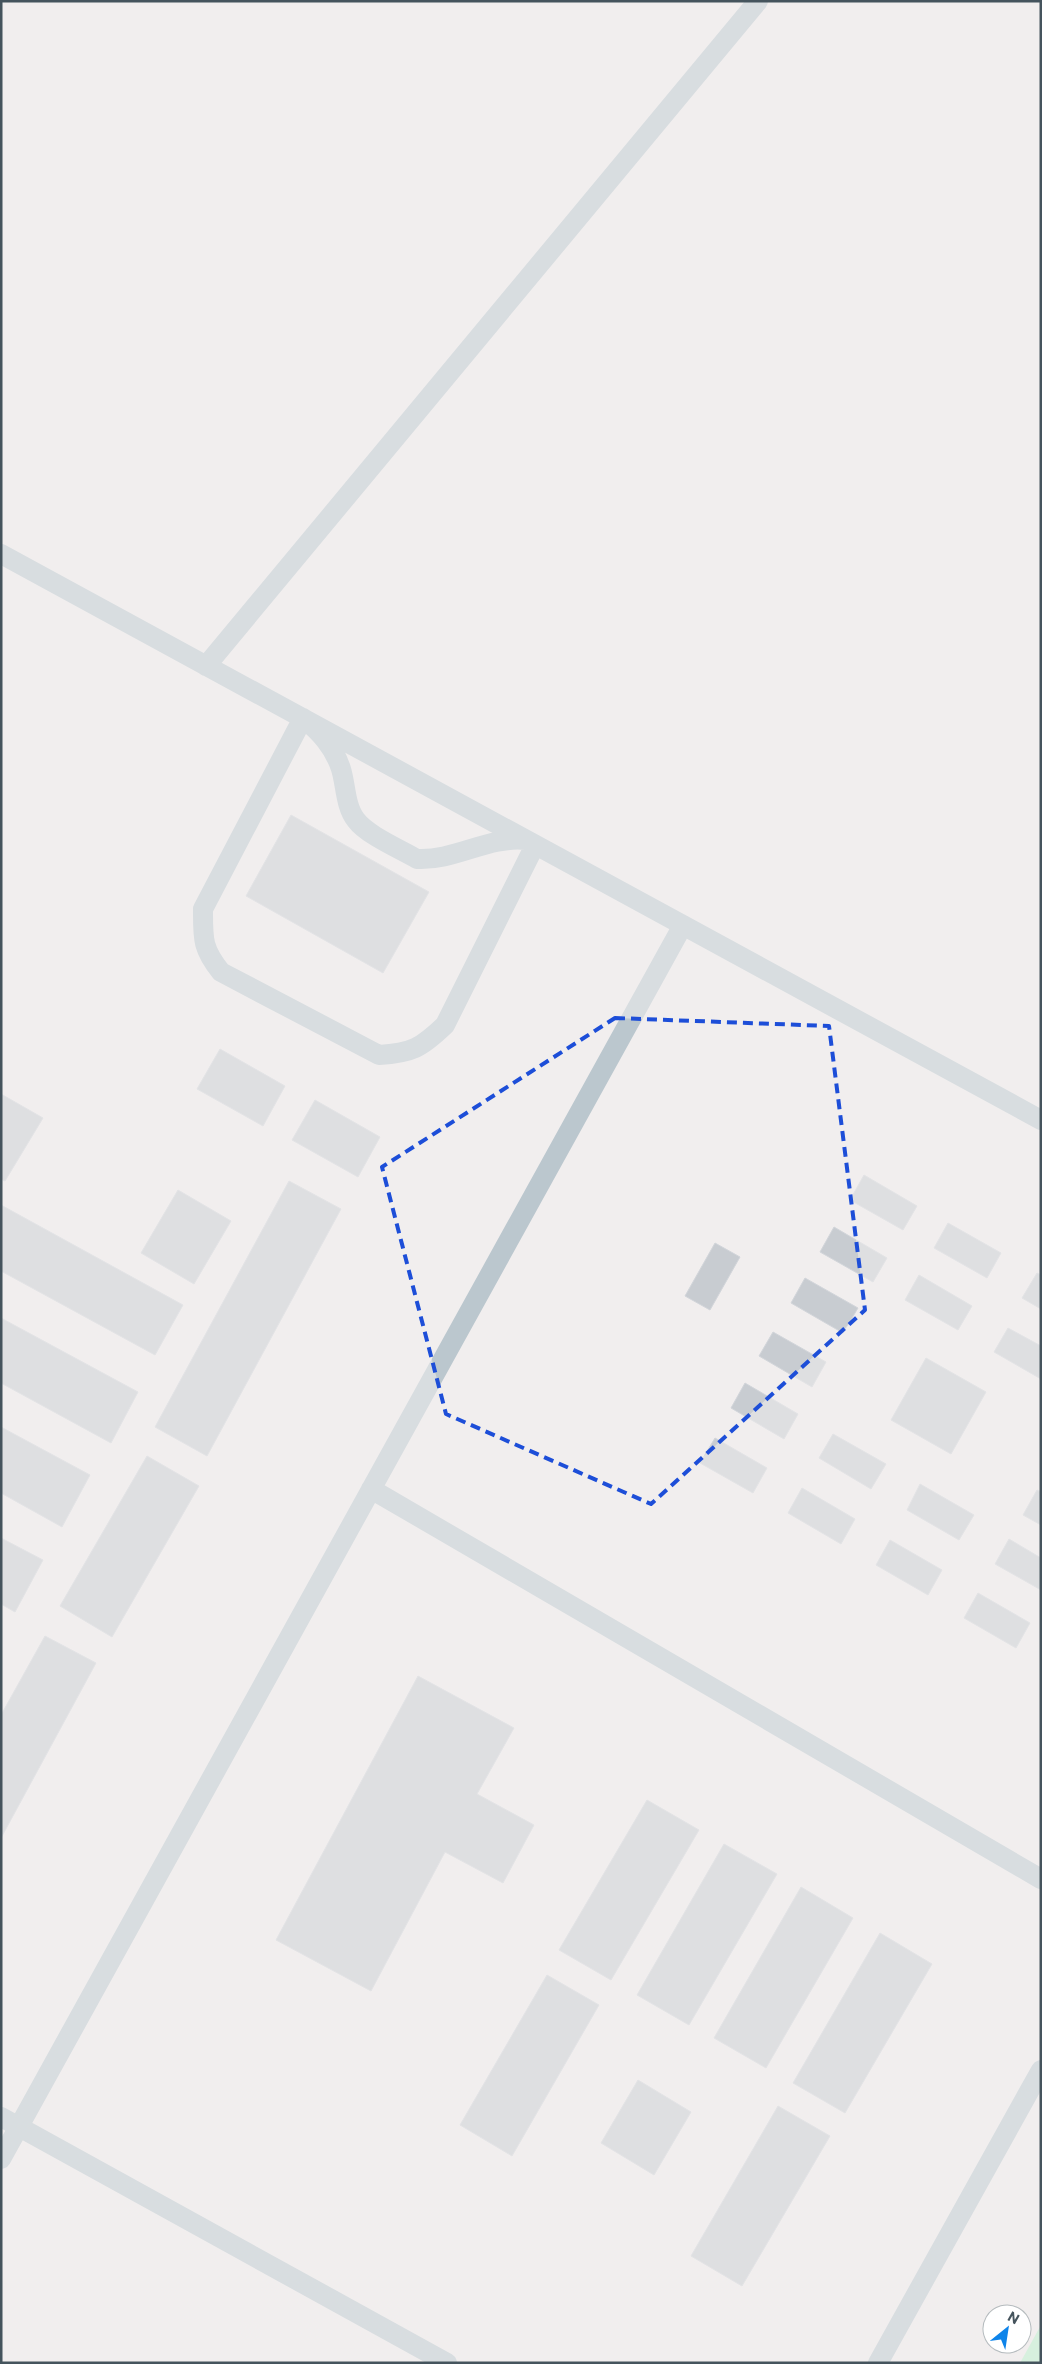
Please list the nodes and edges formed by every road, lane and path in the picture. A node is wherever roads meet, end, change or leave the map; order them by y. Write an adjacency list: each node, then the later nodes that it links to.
1 (758, 1): 3 (lane)
2 (1, 554): 3 (lane)
3 (206, 666): 4 (lane)
4 (303, 718): 5 (lane); 5 (lane); 5 (lane)
5 (532, 843): 6 (lane)
6 (683, 925): 7 (lane); 8 (lane)
7 (1041, 1120)
8 (371, 1489): 9 (lane); 12 (lane)
9 (1041, 1879)
10 (1041, 2070): 15 (lane)
11 (1, 2117): 12 (lane)
12 (19, 2127): 13 (lane); 14 (lane)
13 (1, 2159)
14 (447, 2363)
15 (878, 2363)

